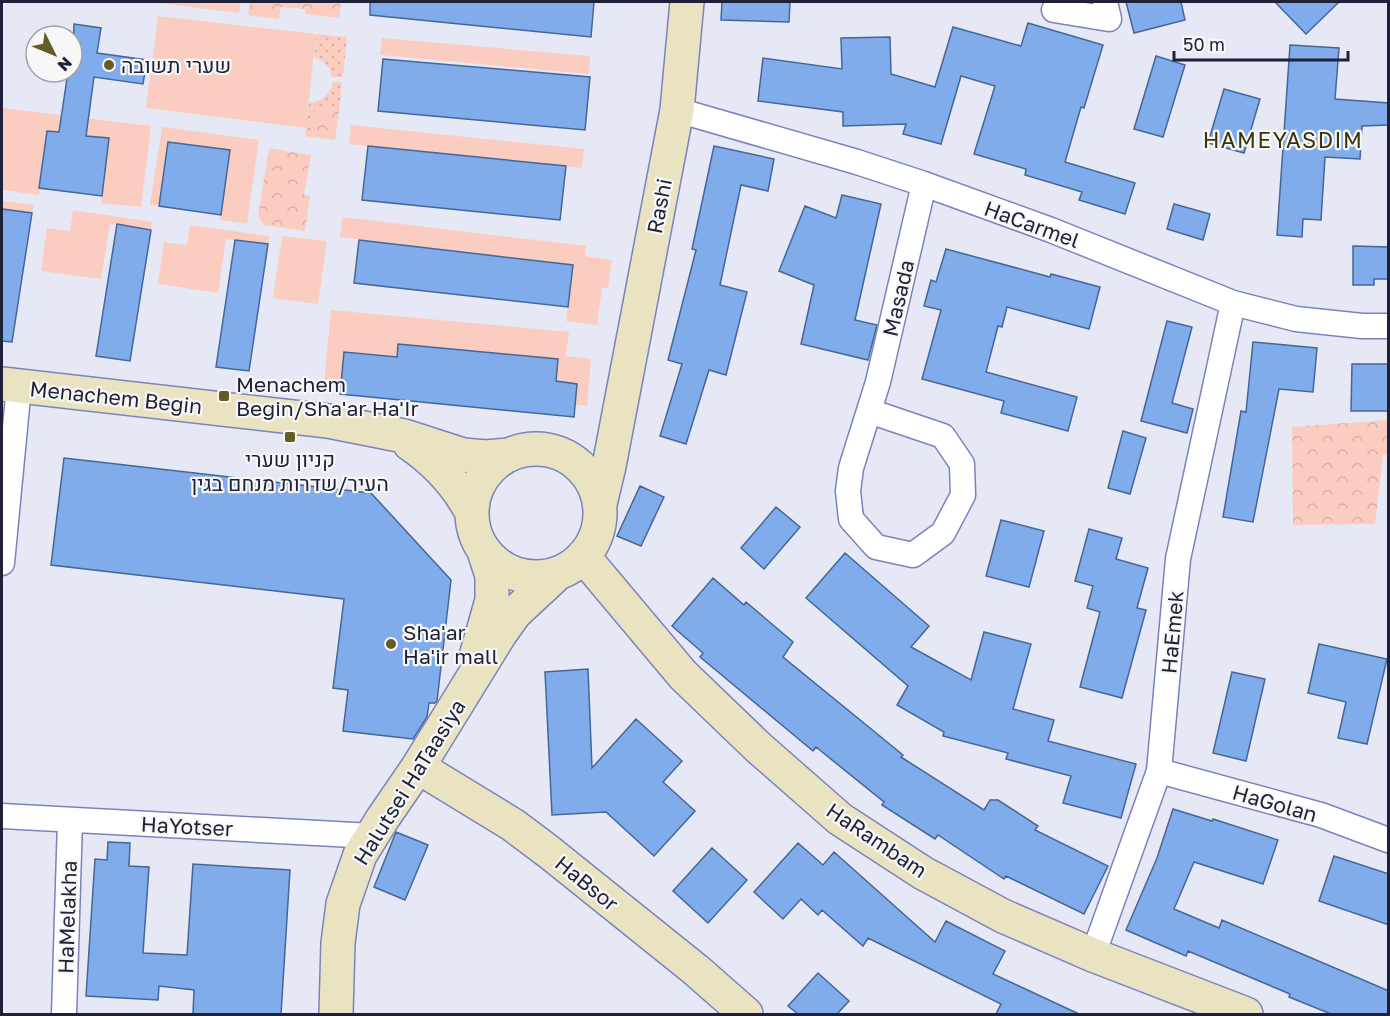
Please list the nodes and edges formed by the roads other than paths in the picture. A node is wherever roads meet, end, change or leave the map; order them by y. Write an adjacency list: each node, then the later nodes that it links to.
1 (687, 2): 4 (street, Rashi)
2 (1106, 2): 3 (street)
3 (1054, 10)
4 (677, 110): 5 (street, HaCarmel); 9 (street, Rashi)
5 (924, 184): 6 (street, HaCarmel); 10 (street, Masada)
6 (1233, 303): 7 (street, HaCarmel); 21 (street, HaEmek)
7 (1389, 326)
8 (10, 385): 11 (street, Menachem Begin); 17 (street)
9 (619, 409): 12 (street, Rashi); 14 (street, Rashi)
10 (869, 411): 10 (street)
11 (372, 428): 13 (street, Menachem Begin); 15 (street, Menachem Begin)
12 (546, 449): 13 (street); 14 (street)
13 (508, 455): 15 (street)
14 (600, 504): 18 (street)
15 (472, 513): 16 (street)
16 (484, 551): 18 (street); 19 (street, Halutsei HaTaasiya)
17 (2, 563)
18 (570, 565): 19 (street, Halutsei HaTaasiya); 26 (street, HaRambam)
19 (465, 692): 20 (street, Halutsei HaTaasiya)
20 (418, 766): 24 (street, Halutsei HaTaasiya); 29 (street, HaBsor)
21 (1159, 771): 25 (street, HaGolan); 26 (street, HaEmek)
22 (2, 816): 23 (street, HaYotser)
23 (70, 820): 24 (street, HaYotser); 27 (street, HaMelakha)
24 (372, 836): 28 (street, Halutsei HaTaasiya)
25 (1389, 840)
26 (1093, 955): 30 (street, HaRambam)
27 (64, 1014)
28 (336, 1014)
29 (747, 1014)
30 (1246, 1014)

